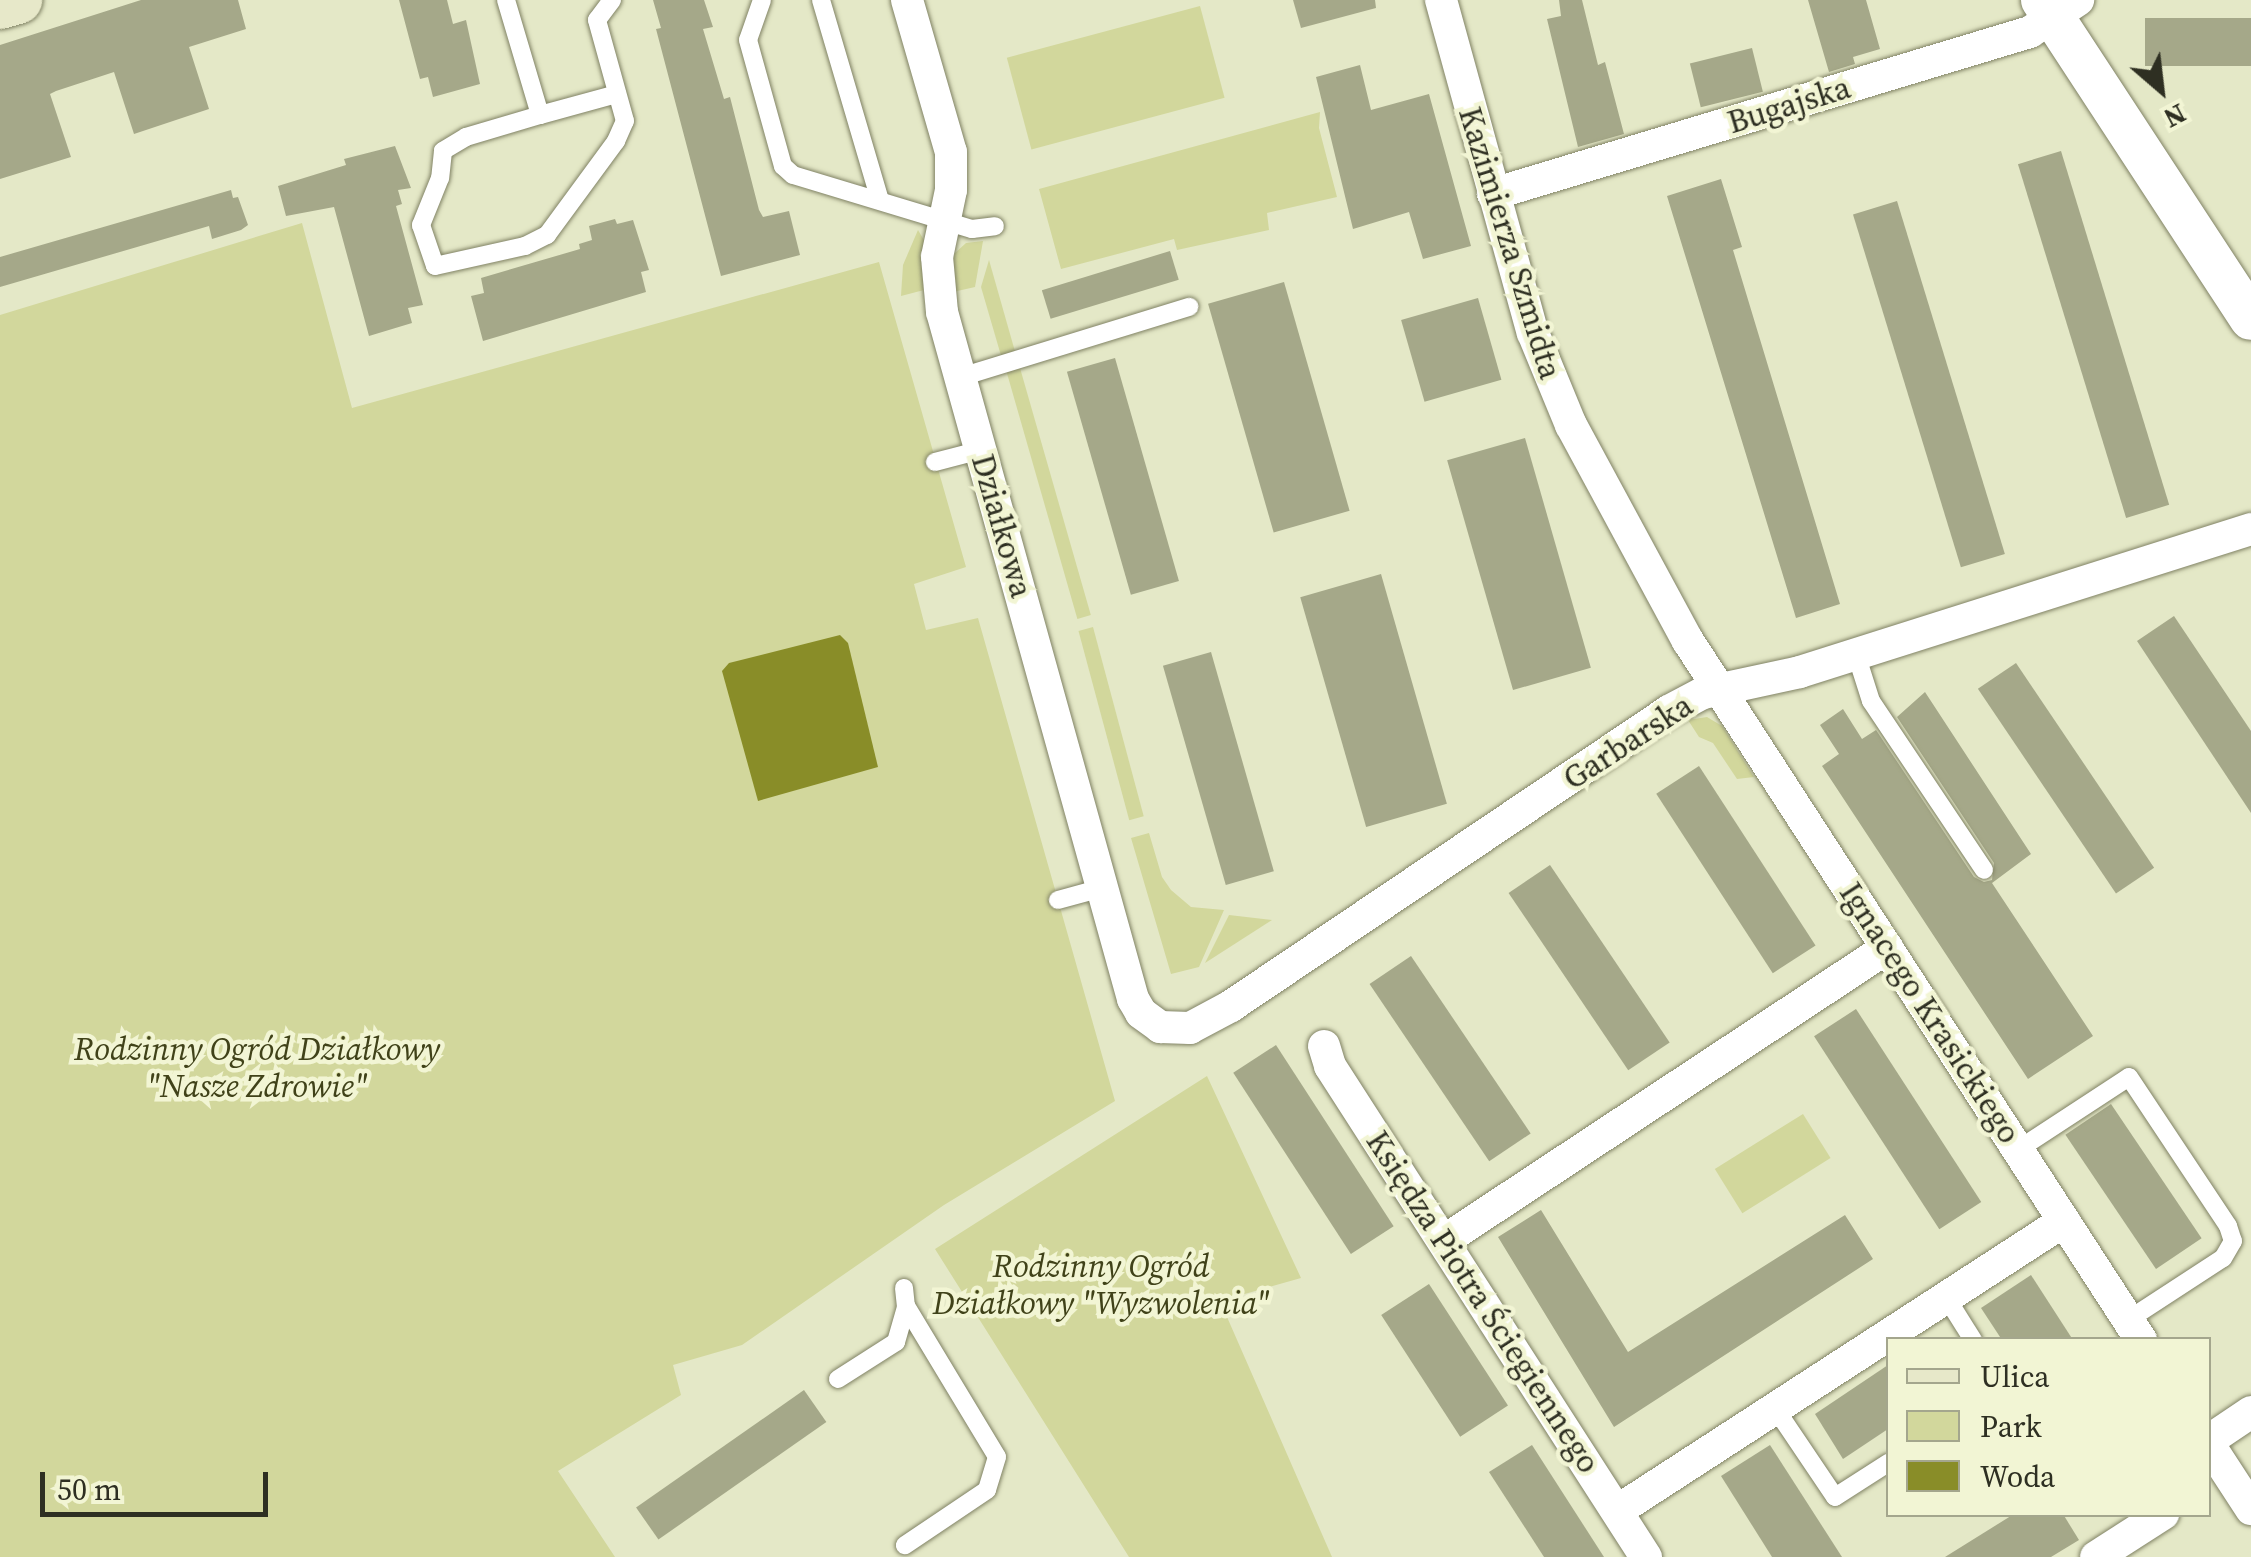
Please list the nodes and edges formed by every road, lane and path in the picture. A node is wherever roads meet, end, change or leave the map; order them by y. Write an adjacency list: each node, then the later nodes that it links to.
1 (18, 0): 8 (main road)
2 (506, 0): 11 (lane)
3 (612, 0): 10 (lane)
4 (762, 0): 13 (lane)
5 (821, 0): 13 (lane)
6 (908, 0): 14 (street, Działkowa)
7 (1441, 0): 12 (street, Kazimierza Szmidta)
8 (0, 5)
9 (2057, 5): 12 (street, Bugajska); 17 (street)
10 (618, 94): 11 (lane); 11 (lane)
11 (540, 116)
12 (1492, 194): 23 (street, Kazimierza Szmidta)
13 (880, 201): 14 (lane)
14 (944, 219): 15 (lane); 18 (street, Działkowa)
15 (996, 226)
16 (1189, 307): 18 (lane)
17 (2251, 319)
18 (961, 377): 19 (street, Działkowa)
19 (981, 450): 20 (lane); 25 (street, Działkowa)
20 (935, 462)
21 (2251, 529): 22 (street, Garbarska)
22 (1856, 654): 23 (street, Garbarska); 24 (lane)
23 (1718, 688): 27 (street, Ignacego Krasickiego); 28 (street, Garbarska)
24 (1984, 870)
25 (1102, 888): 26 (lane); 28 (street, Działkowa)
26 (1058, 900)
27 (1888, 948): 30 (street, Ignacego Krasickiego); 32 (street)
28 (1172, 1030)
29 (1324, 1046): 32 (street, Księdza Piotra Ściegiennego)
30 (2019, 1149): 31 (street, Ignacego Krasickiego); 34 (lane)
31 (2064, 1221): 33 (street); 34 (street, Ignacego Krasickiego)
32 (1445, 1240): 44 (street, Księdza Piotra Ściegiennego)
33 (1946, 1297): 35 (lane); 37 (street)
34 (2134, 1330)
35 (1972, 1337)
36 (838, 1379): 46 (lane)
37 (1775, 1408): 41 (lane); 44 (street)
38 (2251, 1412): 39 (street)
39 (2211, 1440)
40 (2211, 1453): 42 (street)
41 (1886, 1464)
42 (2218, 1479): 43 (street)
43 (2251, 1509)
44 (1617, 1512): 47 (street, Księdza Piotra Ściegiennego)
45 (2158, 1517): 48 (street)
46 (905, 1546)
47 (1646, 1557)
48 (2096, 1557)

